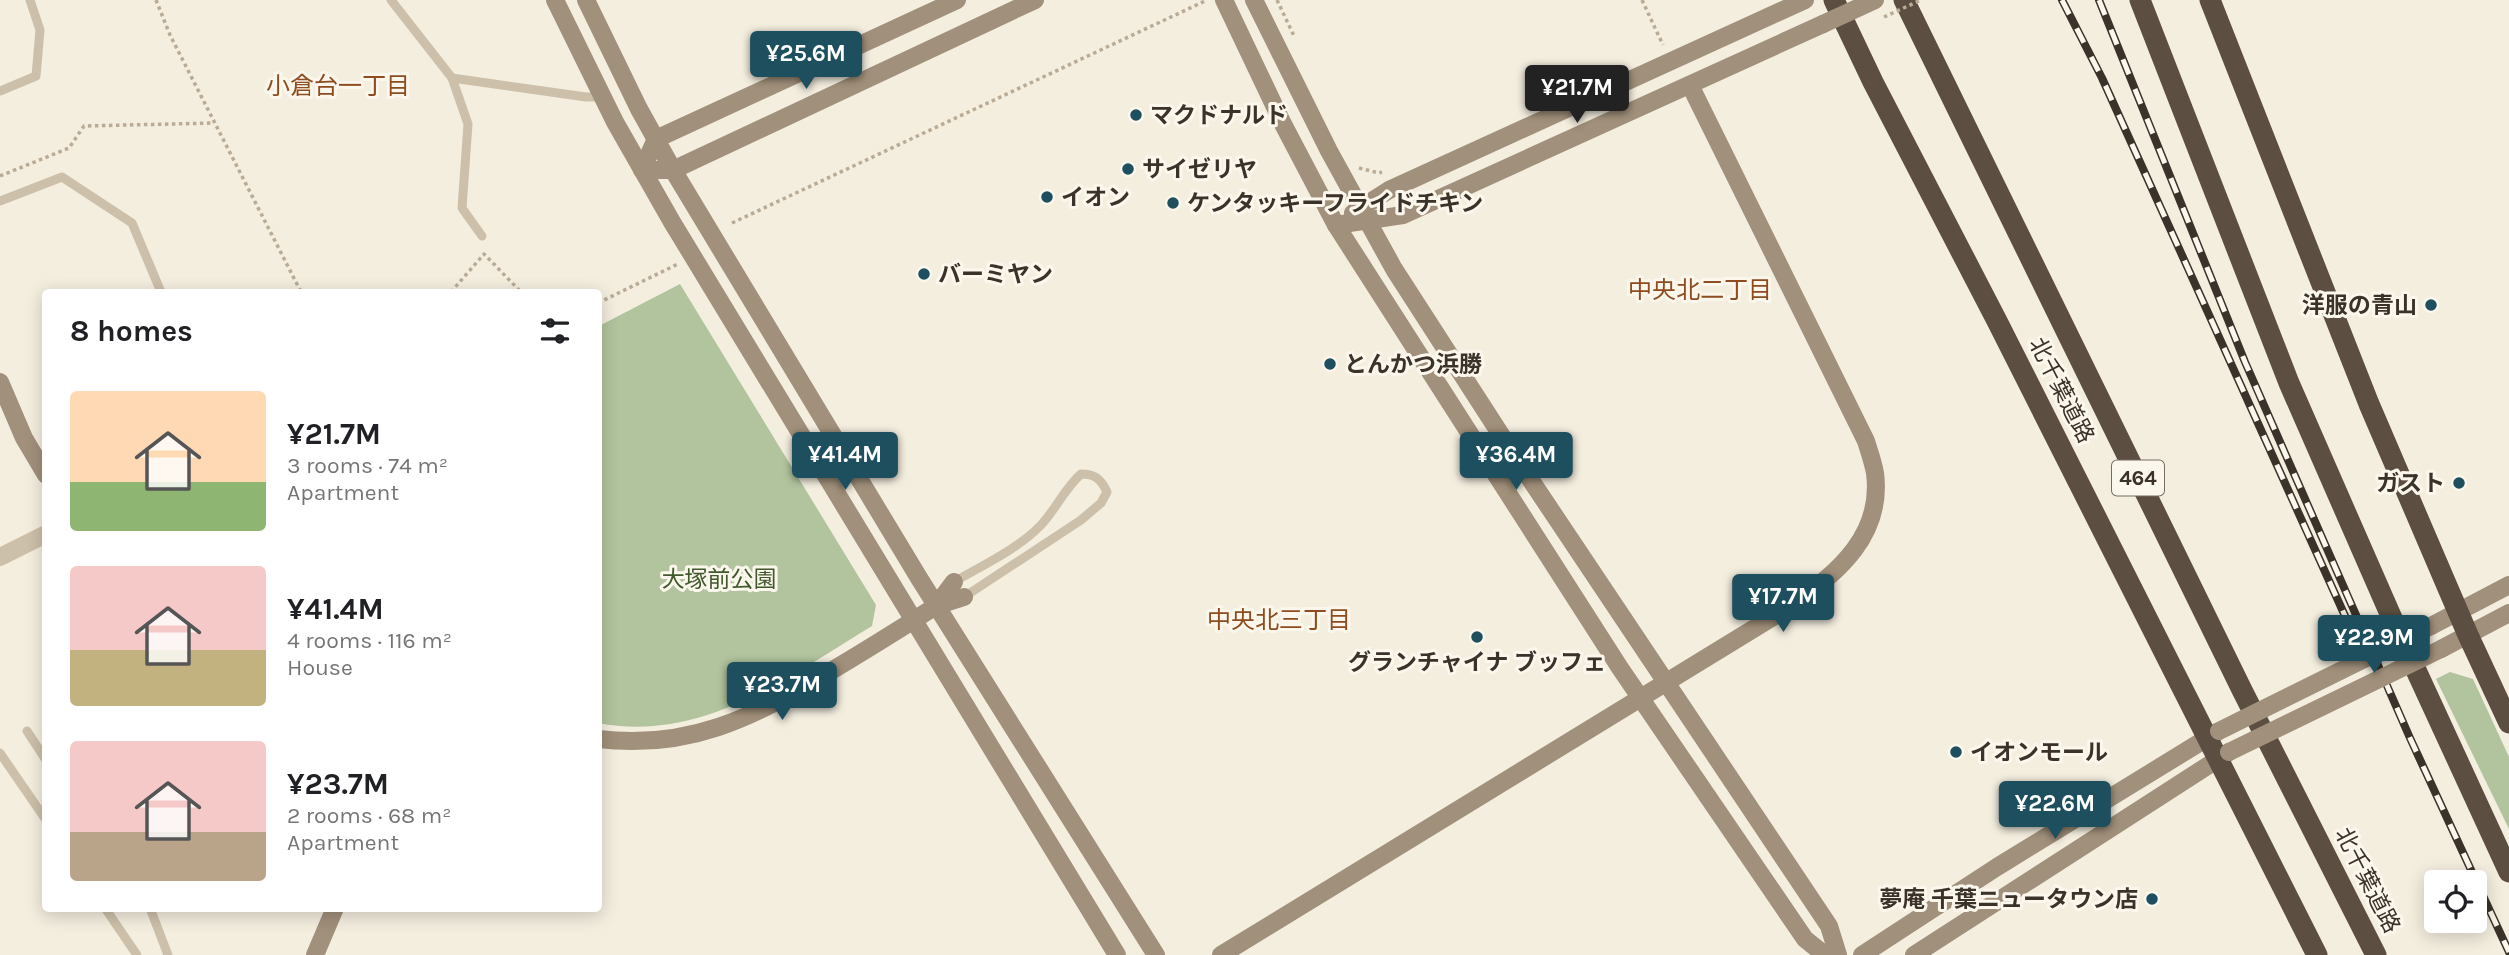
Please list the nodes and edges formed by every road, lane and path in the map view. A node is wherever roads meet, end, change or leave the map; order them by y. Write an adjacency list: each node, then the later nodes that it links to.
1 (30, 0): 23 (lane)
2 (156, 0): 25 (path)
3 (391, 0): 21 (lane)
4 (555, 0): 24 (street)
5 (586, 0): 26 (street)
6 (957, 0): 26 (street)
7 (1035, 0): 30 (street)
8 (1224, 0): 35 (street)
9 (1254, 0): 33 (street)
10 (1278, 0): 19 (path)
11 (1642, 0): 20 (path)
12 (1805, 0): 33 (street)
13 (1833, 0): 58 (highway, 北千葉道路 / 464)
14 (1875, 0): 22 (street, bridge)
15 (1904, 0): 79 (highway, 北千葉道路 / 464)
16 (2140, 0): 64 (highway)
17 (2210, 0): 50 (highway)
18 (1205, 1): 34 (path)
19 (1294, 36)
20 (1673, 41)
21 (453, 78): 24 (lane); 36 (lane)
22 (1690, 85): 33 (street); 54 (street)
23 (0, 91)
24 (602, 97): 29 (street)
25 (214, 122): 31 (path); 39 (path)
26 (656, 139): 29 (street); 30 (street)
27 (1356, 167): 28 (path)
28 (1391, 167)
29 (642, 170): 30 (street); 52 (street)
30 (673, 170): 49 (street)
31 (0, 176)
32 (0, 201): 38 (lane)
33 (1364, 214): 35 (street); 54 (street)
34 (732, 223)
35 (1336, 225): 55 (street)
36 (482, 236)
37 (678, 264): 42 (path)
38 (161, 289)
39 (299, 289)
40 (454, 289): 41 (path)
41 (518, 289)
42 (602, 301)
43 (0, 382): 44 (street)
44 (42, 468)
45 (42, 536): 46 (street)
46 (0, 557)
47 (2509, 585): 50 (street)
48 (959, 590): 48 (lane); 49 (street)
49 (936, 606): 52 (street); 72 (street)
50 (2458, 612): 53 (highway); 58 (street, bridge)
51 (2509, 613): 53 (street)
52 (914, 620): 59 (street); 71 (street)
53 (2468, 635): 56 (highway); 62 (street, bridge)
54 (1666, 682): 55 (street); 75 (street)
55 (1640, 698): 73 (street); 74 (street)
56 (2509, 723)
57 (27, 731): 61 (lane)
58 (2213, 734): 62 (highway, 北千葉道路 / 464); 76 (street)
59 (602, 739)
60 (0, 753): 63 (lane)
61 (42, 755)
62 (2223, 755): 77 (street); 78 (highway, 北千葉道路 / 464)
63 (42, 814)
64 (2509, 872)
65 (108, 912): 68 (lane)
66 (152, 912): 69 (lane)
67 (333, 912): 70 (street)
68 (137, 955)
69 (168, 955)
70 (315, 955)
71 (1117, 955)
72 (1156, 955)
73 (1220, 955)
74 (1825, 955)
75 (1838, 955)
76 (1862, 955)
77 (1914, 955)
78 (2317, 955)
79 (2376, 955)

